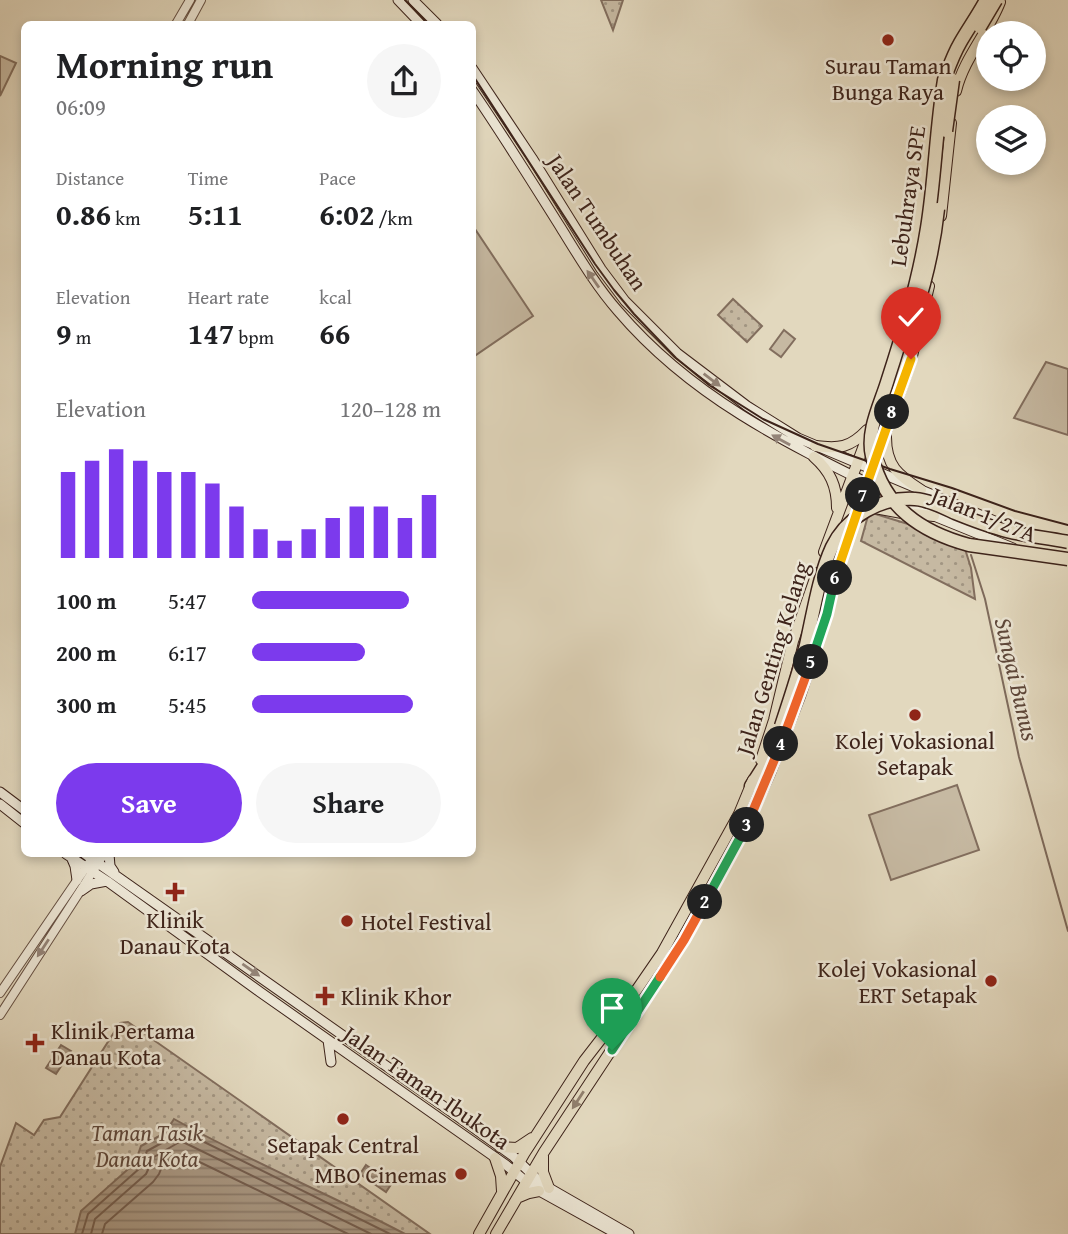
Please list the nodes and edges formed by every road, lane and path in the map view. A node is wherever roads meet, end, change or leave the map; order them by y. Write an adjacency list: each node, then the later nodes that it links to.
1 (190, 0): 7 (street)
2 (201, 0): 8 (street)
3 (398, 0): 9 (main road)
4 (413, 0): 10 (main road)
5 (985, 0): 11 (main road, Jalan Genting Kelang); 39 (highway, Lebuhraya SPE, bridge)
6 (998, 0): 12 (main road, Jalan Genting Kelang); 38 (highway, Lebuhraya SPE, bridge)
7 (178, 21)
8 (190, 21)
9 (418, 21)
10 (434, 21)
11 (954, 46): 12 (main road); 25 (main road, Jalan Genting Kelang)
12 (970, 55): 26 (main road, Jalan Genting Kelang)
13 (476, 74): 15 (main road, Jalan Tumbuhan)
14 (476, 96): 16 (main road, Jalan Tumbuhan)
15 (519, 137): 16 (main road); 17 (main road, Jalan Tumbuhan)
16 (507, 144): 18 (main road, Jalan Tumbuhan)
17 (543, 175): 18 (main road); 19 (main road, Jalan Tumbuhan)
18 (532, 182): 20 (main road, Jalan Tumbuhan, one-way to 18)
19 (613, 286): 20 (main road); 21 (main road, Jalan Tumbuhan)
20 (610, 301): 22 (main road, Jalan Tumbuhan)
21 (648, 326): 22 (main road); 23 (main road, Jalan Tumbuhan)
22 (645, 341): 24 (main road, Jalan Tumbuhan)
23 (671, 348): 24 (main road); 27 (main road, Jalan Tumbuhan, one-way to 27)
24 (669, 362): 27 (main road, Jalan Tumbuhan, one-way to 24)
25 (871, 425): 27 (main road); 28 (main road, Jalan Genting Kelang)
26 (887, 430): 29 (main road, Jalan Genting Kelang); 33 (main road)
27 (814, 451): 28 (main road, Jalan Tumbuhan); 30 (main road, Jalan Tumbuhan); 36 (main road)
28 (856, 463): 29 (main road, Jalan 1/27A); 30 (main road, Jalan Genting Kelang)
29 (873, 469): 31 (main road, Jalan 1/27A); 32 (main road, Jalan Genting Kelang)
30 (852, 476): 32 (main road, Jalan 1/27A); 36 (main road, Jalan Genting Kelang)
31 (892, 478): 33 (main road, Jalan 1/27A); 34 (main road)
32 (868, 483): 34 (main road, Jalan 1/27A); 35 (main road, Jalan Genting Kelang)
33 (920, 490): 38 (main road, Jalan 1/27A)
34 (887, 493): 37 (main road, Jalan 1/27A)
35 (858, 511): 37 (main road); 42 (main road, Jalan Genting Kelang)
36 (837, 516): 41 (main road, Jalan Genting Kelang)
37 (934, 516): 40 (main road, Jalan 1/27A)
38 (1068, 546): 43 (highway, bridge)
39 (1068, 559)
40 (1068, 566)
41 (793, 641): 42 (main road); 43 (main road, Jalan Genting Kelang)
42 (816, 648): 63 (main road, Jalan Genting Kelang, one-way to 63)
43 (751, 786): 61 (main road, Jalan Genting Kelang)
44 (0, 792): 46 (main road)
45 (0, 804): 47 (main road)
46 (21, 808)
47 (21, 821)
48 (69, 857): 54 (main road)
49 (70, 857): 52 (main road, Jalan Taman Ibukota)
50 (93, 857): 52 (street); 53 (main road, Jalan Taman Ibukota)
51 (107, 857): 53 (main road)
52 (89, 870): 54 (street); 55 (main road, Jalan Taman Ibukota); 56 (street)
53 (114, 873): 62 (main road, Jalan Taman Ibukota, one-way to 62)
54 (77, 880): 57 (street)
55 (107, 881): 56 (main road); 59 (main road, Jalan Taman Ibukota)
56 (81, 891): 58 (street, one-way to 58)
57 (0, 993)
58 (0, 1015)
59 (328, 1040): 60 (main road); 64 (main road, Jalan Taman Ibukota)
60 (331, 1062)
61 (536, 1135): 62 (main road); 65 (main road, Jalan Genting Kelang)
62 (500, 1147): 65 (main road, Jalan Taman Ibukota)
63 (544, 1152): 66 (main road, Jalan Genting Kelang); 67 (main road)
64 (495, 1158): 65 (main road, Jalan Taman Ibukota); 68 (main road)
65 (516, 1167): 66 (main road); 68 (main road, Jalan Genting Kelang)
66 (529, 1178): 67 (main road); 69 (main road, Jalan Genting Kelang)
67 (544, 1190): 69 (main road); 72 (main road); 73 (main road)
68 (502, 1191): 70 (main road, Jalan Genting Kelang)
69 (517, 1198): 71 (main road, Jalan Genting Kelang)
70 (478, 1234)
71 (496, 1234)
72 (617, 1234)
73 (629, 1234)

